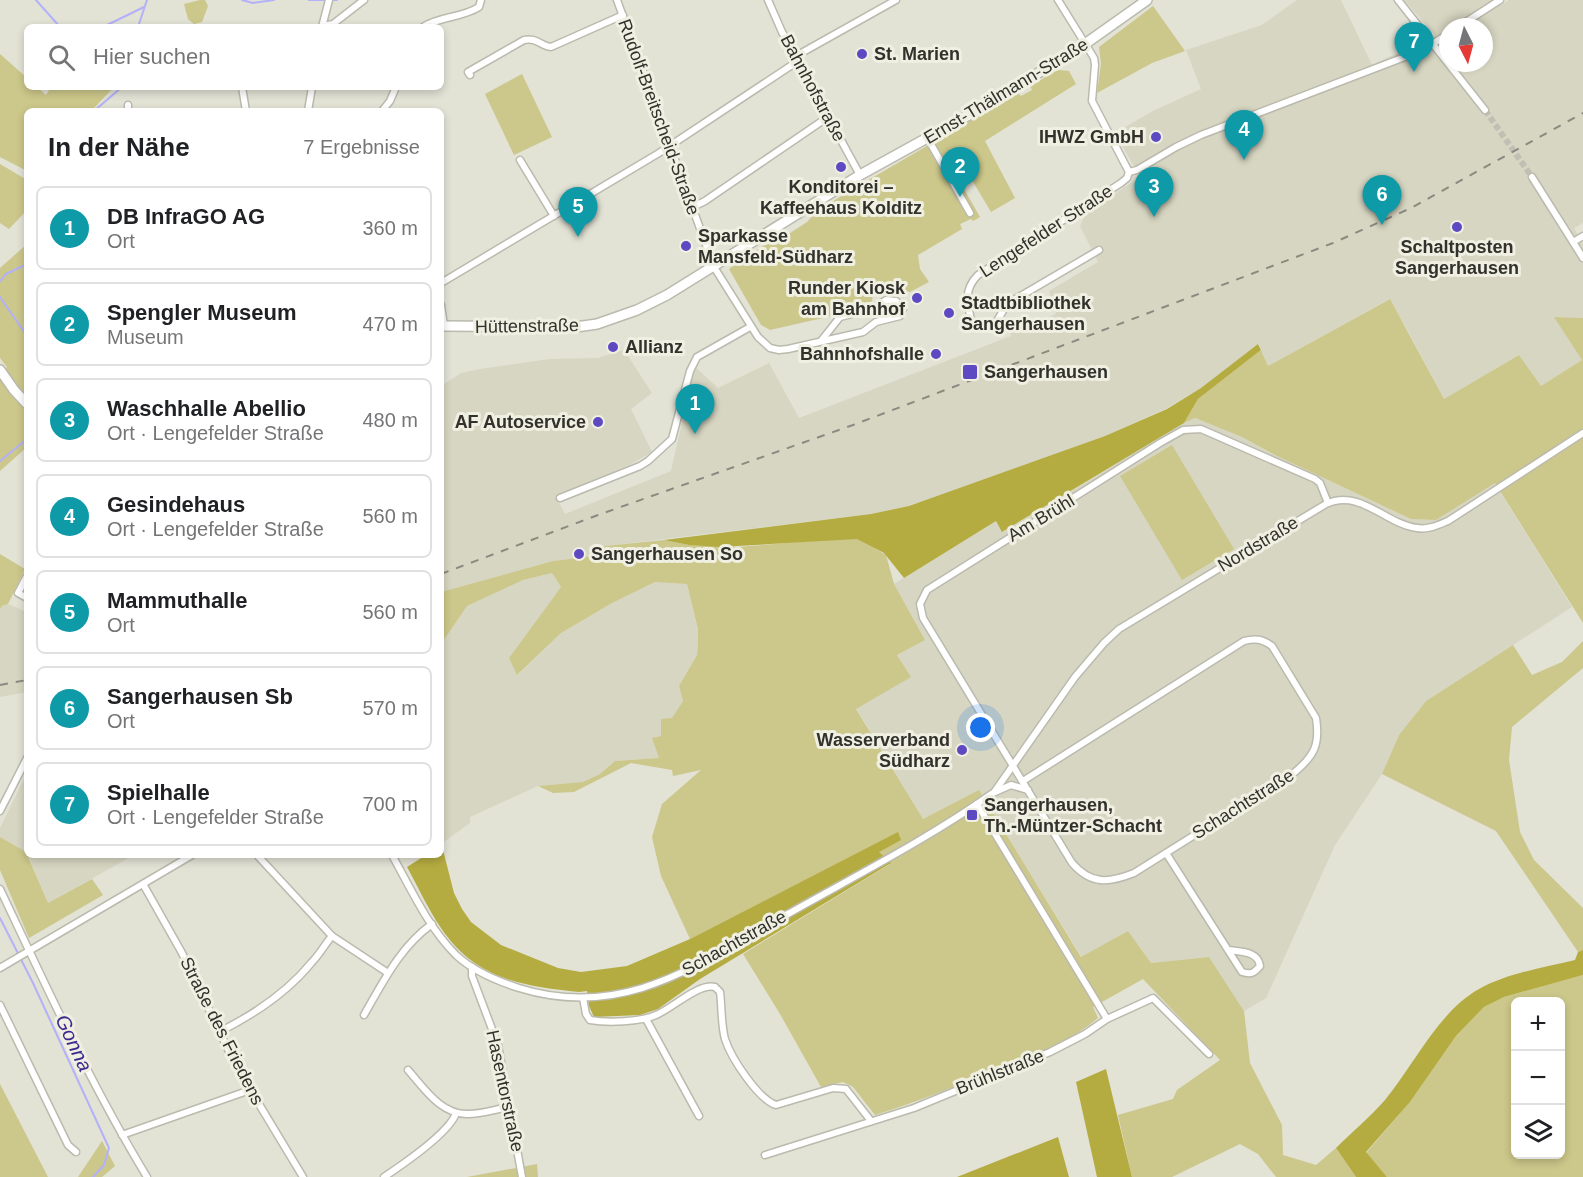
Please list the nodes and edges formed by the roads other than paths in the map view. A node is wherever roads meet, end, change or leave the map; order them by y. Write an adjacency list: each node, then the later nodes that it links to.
1 (364, 0): 14 (street)
2 (481, 0): 15 (street)
3 (617, 0): 11 (street, Rudolf-Breitscheid-Straße)
4 (768, 0): 19 (street, Bahnhofstraße)
5 (896, 0): 19 (street)
6 (1058, 0): 17 (street)
7 (1146, 0): 17 (street, Ernst-Thälmann-Straße)
8 (1398, 0): 18 (street)
9 (1500, 0): 12 (street)
10 (328, 3): 13 (street)
11 (622, 15): 20 (street); 30 (street, Rudolf-Breitscheid-Straße)
12 (1472, 18)
13 (323, 24)
14 (333, 24)
15 (429, 24)
16 (1439, 40): 18 (street, Lengefelder Straße)
17 (1085, 44): 29 (street, Ernst-Thälmann-Straße); 32 (street)
18 (1434, 44): 27 (street); 32 (street, Lengefelder Straße)
19 (797, 59): 28 (street, Bahnhofstraße); 30 (street)
20 (470, 75)
21 (242, 90): 24 (street)
22 (312, 90): 25 (street)
23 (395, 90): 26 (street)
24 (246, 108)
25 (308, 108)
26 (384, 108)
27 (1485, 110)
28 (828, 117): 33 (street, Bahnhofstraße); 35 (street)
29 (928, 139): 33 (street, Ernst-Thälmann-Straße); 36 (street)
30 (669, 146): 35 (street, Rudolf-Breitscheid-Straße); 37 (street)
31 (520, 160): 37 (street)
32 (1129, 172): 40 (street, Lengefelder Straße)
33 (860, 176): 42 (street, Hüttenstraße)
34 (1532, 177): 39 (street)
35 (691, 208): 42 (street, Rudolf-Breitscheid-Straße)
36 (970, 213)
37 (554, 216): 43 (street)
38 (1583, 236): 39 (street)
39 (1573, 242): 41 (street)
40 (1099, 250)
41 (1583, 258)
42 (714, 267): 44 (street, Hüttenstraße); 45 (street, Rudolf-Breitscheid-Straße)
43 (444, 281)
44 (444, 326)
45 (750, 327): 46 (street, Rudolf-Breitscheid-Straße); 50 (street)
46 (821, 341): 46 (street)
47 (0, 370): 48 (street)
48 (24, 401)
49 (1583, 434): 51 (street, Nordstraße)
50 (560, 498)
51 (1328, 503): 55 (street, Nordstraße); 55 (street, Am Brühl)
52 (24, 581): 53 (street)
53 (24, 596)
54 (24, 764): 60 (street)
55 (1013, 764): 56 (street, Schachtstraße); 58 (street, Nordstraße)
56 (1023, 781): 57 (street, Schachtstraße); 61 (street, Schachtstraße)
57 (1029, 790): 58 (street, Schachtstraße); 61 (street, Schachtstraße)
58 (993, 793): 59 (street, Schachtstraße)
59 (977, 804): 74 (street, Schachtstraße); 78 (street)
60 (0, 811)
61 (1166, 853): 69 (street)
62 (187, 858): 65 (street)
63 (260, 858): 68 (street)
64 (395, 858): 67 (street)
65 (143, 884): 70 (street); 79 (street, Straße des Friedens)
66 (0, 889): 70 (street)
67 (432, 924): 71 (street); 73 (street)
68 (332, 936): 73 (street); 79 (street)
69 (1228, 950): 69 (street)
70 (23, 954): 72 (street); 87 (street)
71 (472, 967): 74 (street, Schachtstraße); 83 (street, Hasentorstraße)
72 (0, 968)
73 (388, 973): 76 (street)
74 (582, 998): 77 (street)
75 (0, 1005): 88 (street)
76 (364, 1015)
77 (646, 1019): 85 (street); 86 (street)
78 (1107, 1019): 80 (street, Brühlstraße); 86 (street, Brühlstraße)
79 (219, 1032): 82 (street, Straße des Friedens)
80 (1209, 1054)
81 (408, 1070): 84 (street)
82 (250, 1090): 87 (street); 91 (street, Straße des Friedens)
83 (510, 1107): 84 (street); 93 (street, Hasentorstraße)
84 (456, 1113): 92 (street)
85 (699, 1116)
86 (872, 1121): 89 (street, Brühlstraße)
87 (122, 1135): 90 (street)
88 (76, 1152)
89 (765, 1155)
90 (147, 1177)
91 (303, 1177)
92 (384, 1177)
93 (522, 1177)

